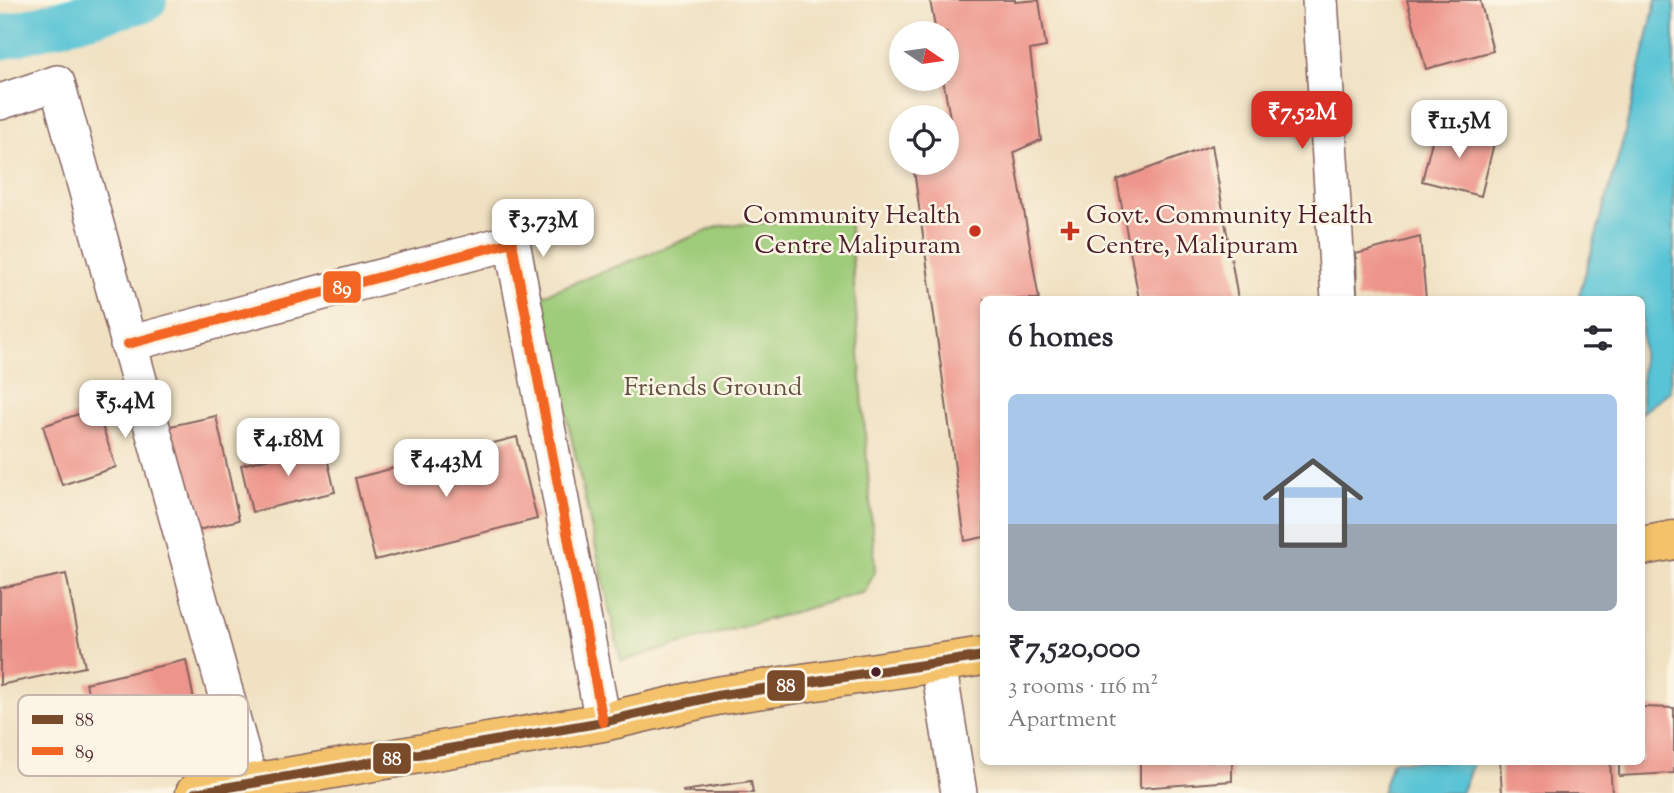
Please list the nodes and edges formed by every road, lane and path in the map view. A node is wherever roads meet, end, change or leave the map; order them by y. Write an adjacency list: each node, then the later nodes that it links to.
1 (1320, 0): 3 (street)
2 (0, 102): 4 (street)
3 (1339, 296)
4 (128, 344): 9 (street); 10 (street)
5 (1674, 540): 6 (main road)
6 (1645, 545)
7 (980, 657): 8 (main road)
8 (938, 663): 10 (main road); 14 (street)
9 (226, 695)
10 (603, 722): 12 (main road)
11 (248, 775): 12 (street)
12 (250, 782): 13 (main road)
13 (195, 793)
14 (959, 793)

